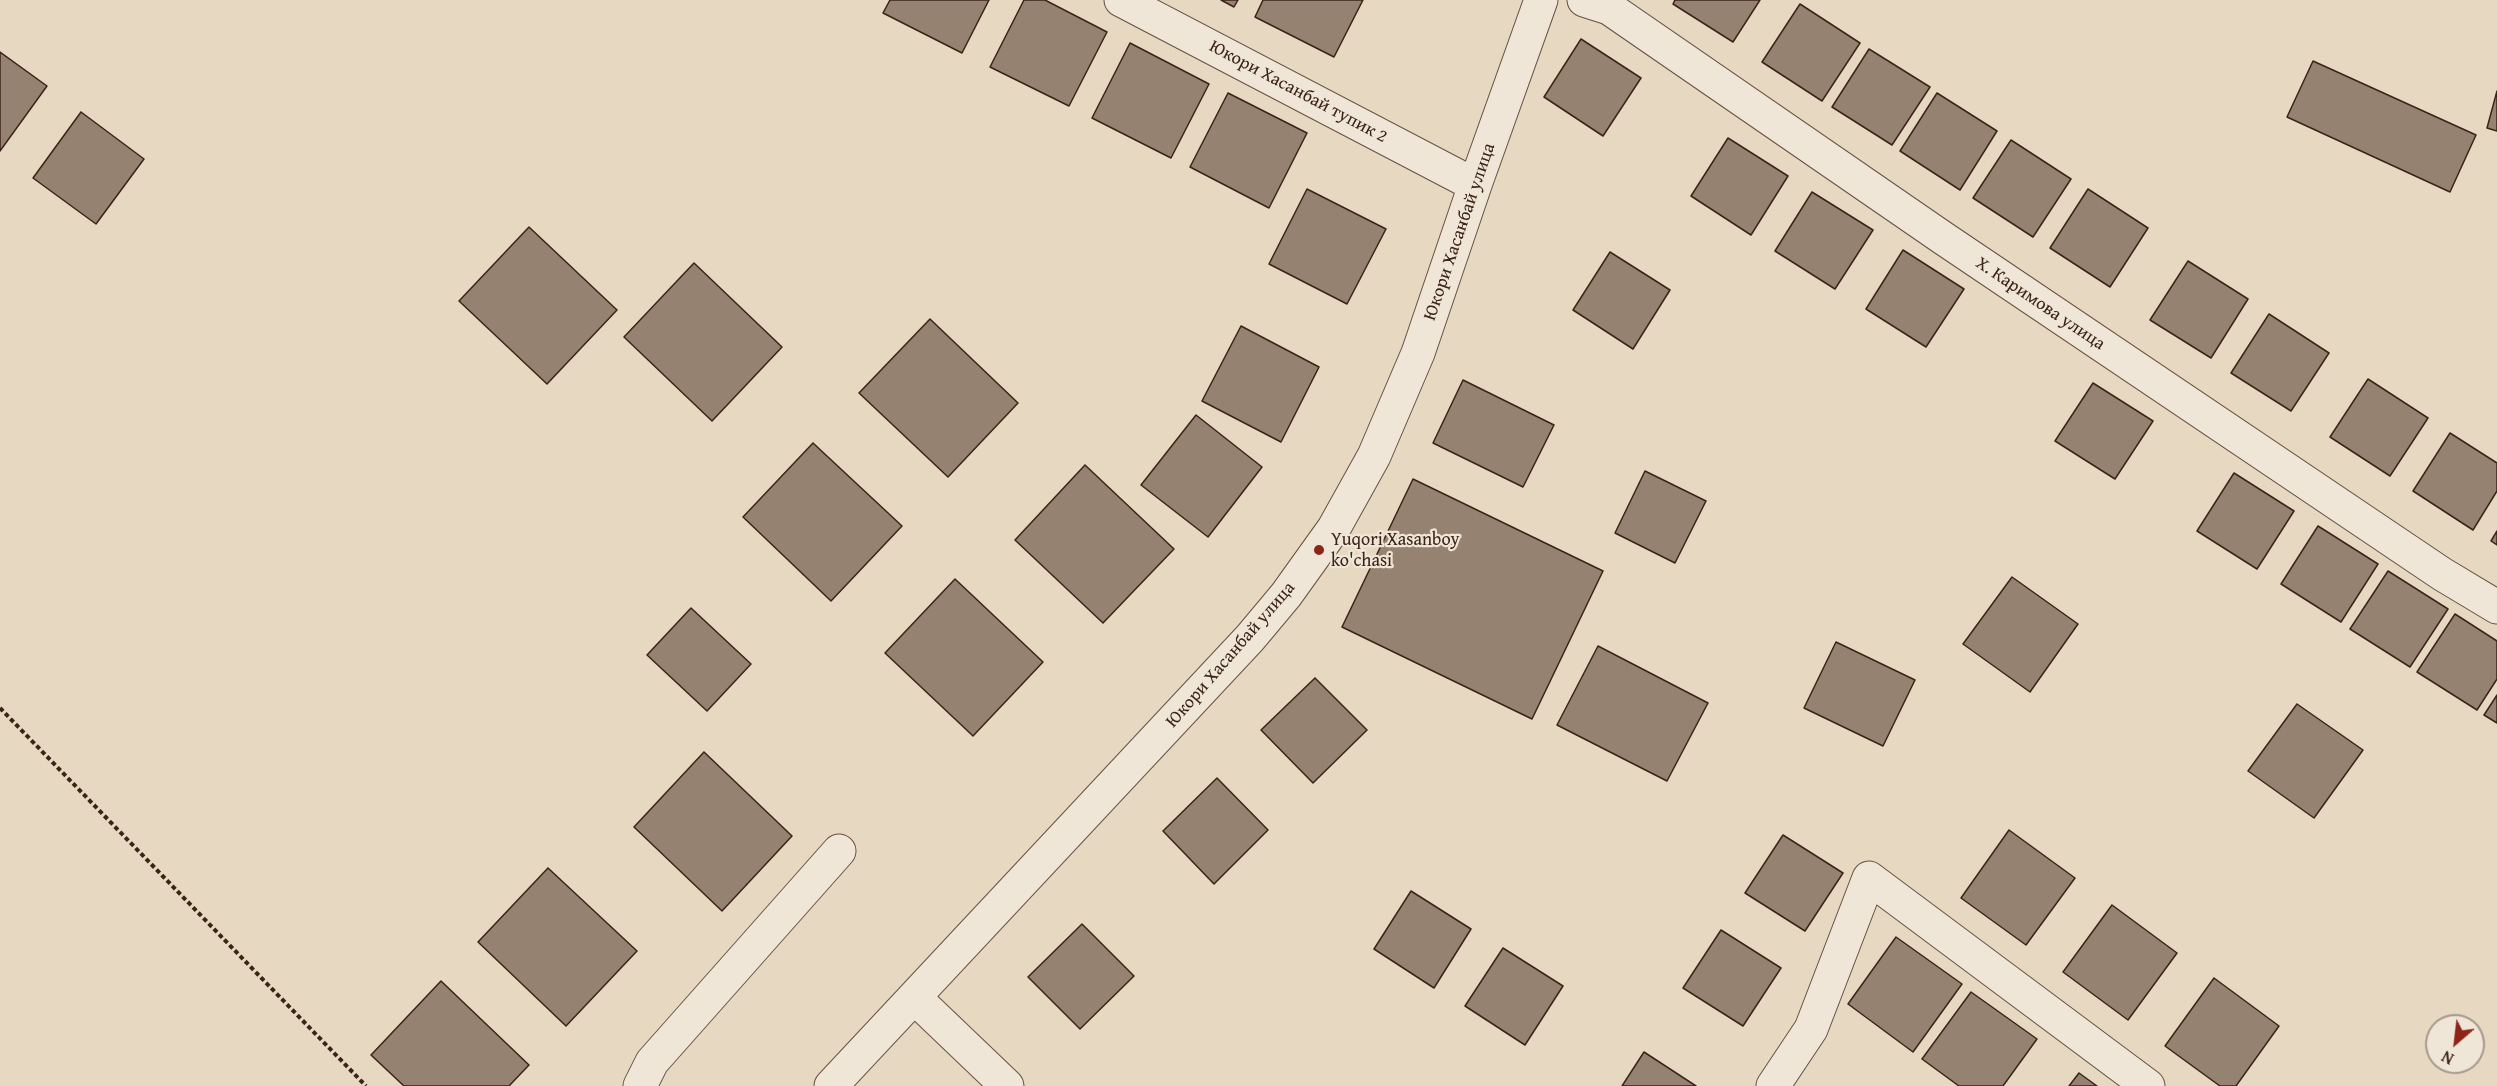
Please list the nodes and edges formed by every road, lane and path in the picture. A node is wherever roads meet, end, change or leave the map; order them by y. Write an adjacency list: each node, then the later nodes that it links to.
1 (1121, 0): 4 (street, Юкори Хасанбай тупик 2)
2 (1541, 0): 4 (street, Юкори Хасанбай улица)
3 (1584, 0): 5 (street, Х. Каримова улица)
4 (1475, 185): 8 (street, Юкори Хасанбай улица)
5 (2497, 607)
6 (0, 708): 9 (path)
7 (839, 851): 10 (street)
8 (915, 998): 11 (street, Юкори Хасанбай улица); 12 (street)
9 (366, 1086)
10 (640, 1086)
11 (831, 1086)
12 (1007, 1086)
13 (1773, 1086): 14 (street)
14 (2148, 1086)

